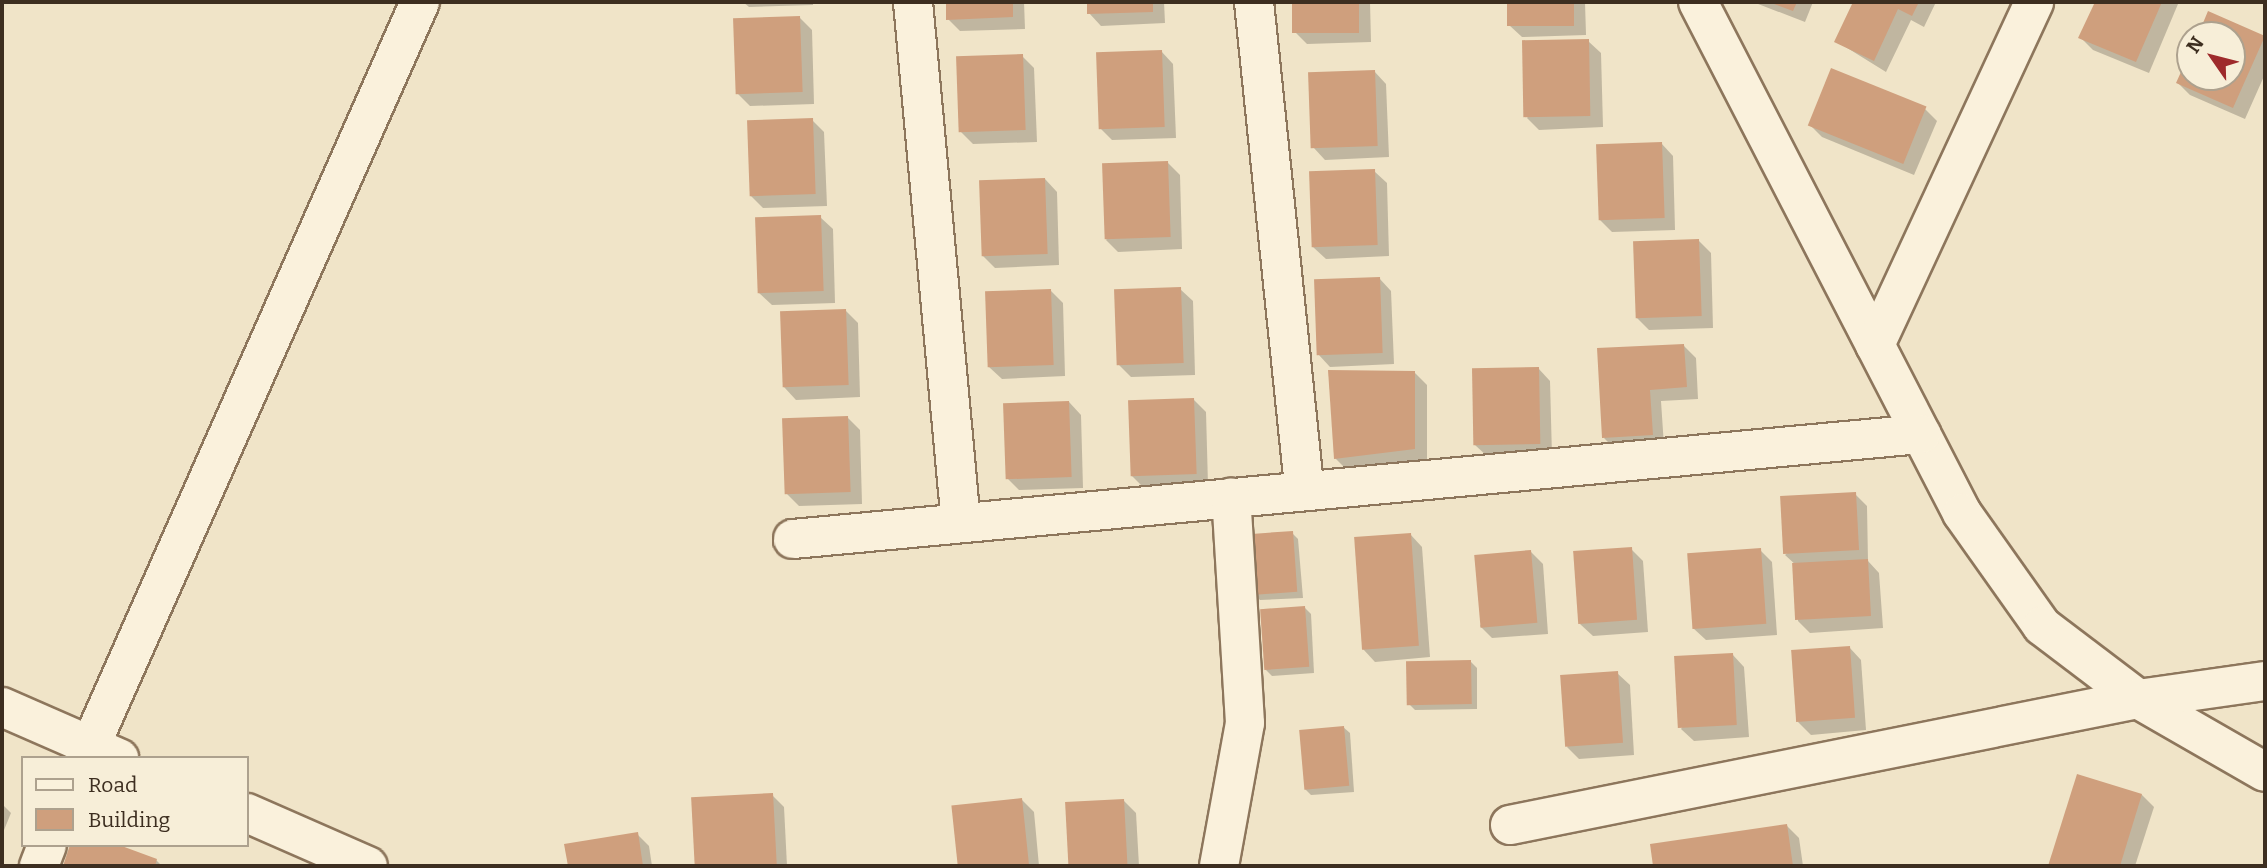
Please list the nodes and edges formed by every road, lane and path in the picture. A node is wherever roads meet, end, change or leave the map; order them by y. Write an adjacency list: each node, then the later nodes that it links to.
1 (420, 2): 15 (street)
2 (913, 2): 10 (street)
3 (1254, 2): 8 (street)
4 (1698, 2): 6 (street)
5 (2034, 2): 6 (street)
6 (1875, 345): 7 (street)
7 (1921, 434): 8 (street); 13 (street)
8 (1304, 490): 9 (street)
9 (1231, 497): 10 (street); 22 (street)
10 (961, 523): 11 (street)
11 (793, 538)
12 (2265, 681): 13 (street)
13 (2138, 699): 16 (street); 18 (street)
14 (2, 707): 15 (street)
15 (98, 754)
16 (2265, 772)
17 (248, 813): 21 (street)
18 (1510, 825)
19 (46, 847): 20 (street)
20 (38, 866)
21 (368, 866)
22 (1219, 866)

